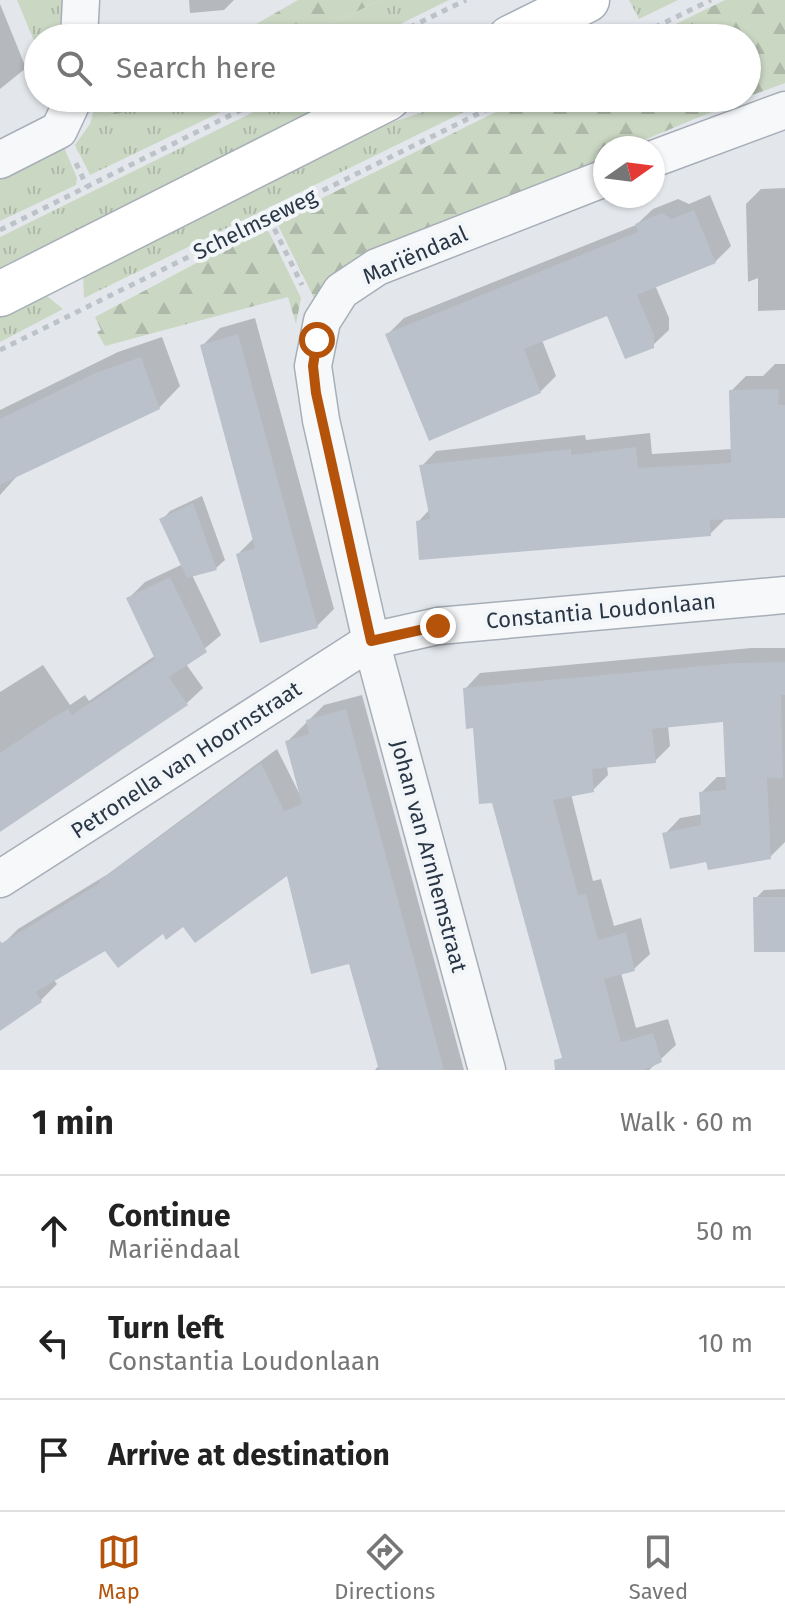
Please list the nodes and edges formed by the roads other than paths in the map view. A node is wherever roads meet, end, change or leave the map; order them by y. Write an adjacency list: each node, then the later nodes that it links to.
1 (81, 0): 3 (street)
2 (587, 0): 4 (main road)
3 (80, 24)
4 (538, 24)
5 (785, 110): 8 (street)
6 (67, 112): 9 (street)
7 (360, 112): 11 (main road)
8 (665, 155)
9 (0, 160)
10 (593, 183): 13 (street, Mariëndaal)
11 (0, 294)
12 (785, 595): 13 (street, Constantia Loudonlaan)
13 (371, 641): 14 (street, Petronella van Hoornstraat); 15 (street, Johan van Arnhemstraat)
14 (0, 879)
15 (487, 1070)

